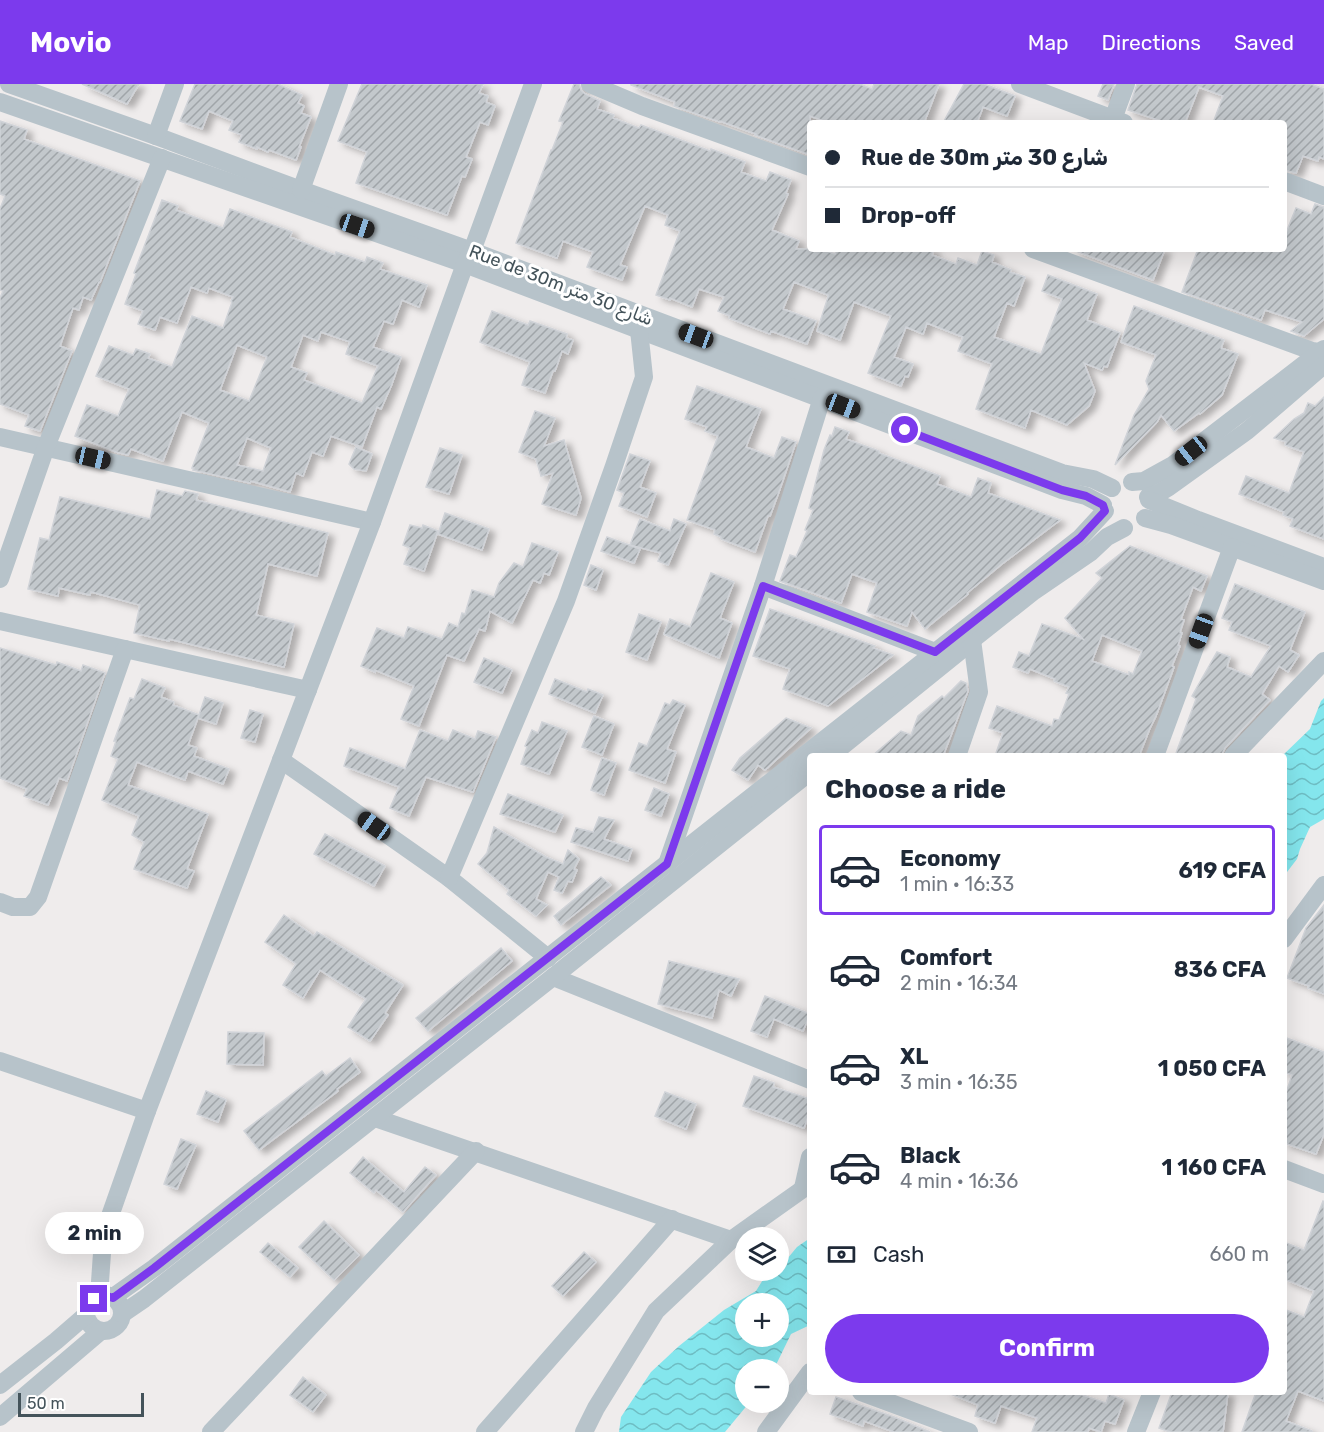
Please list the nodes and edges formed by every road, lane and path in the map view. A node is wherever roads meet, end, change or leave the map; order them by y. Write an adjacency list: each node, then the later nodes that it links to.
1 (11, 84): 11 (street, Rue de 30m شارع 30 متر)
2 (176, 84): 11 (street)
3 (339, 84): 15 (street)
4 (533, 84): 18 (street)
5 (590, 84): 13 (street)
6 (1020, 84): 9 (street)
7 (1126, 84): 10 (street)
8 (0, 102): 12 (street, Rue de 30m شارع 30 متر)
9 (1116, 120)
10 (1119, 120)
11 (156, 136): 15 (street, Rue de 30m شارع 30 متر)
12 (162, 158): 18 (street, Rue de 30m شارع 30 متر); 23 (street)
13 (807, 166)
14 (1287, 182): 16 (street)
15 (301, 190): 18 (street, Rue de 30m شارع 30 متر)
16 (1324, 196)
17 (1041, 252): 20 (street)
18 (469, 257): 19 (street, Rue de 30m شارع 30 متر); 25 (street, Rue de 30m شارع 30 متر); 29 (street)
19 (639, 330): 21 (street, Rue de 30m شارع 30 متر); 51 (street)
20 (1323, 359): 24 (street); 26 (street)
21 (822, 399): 27 (street, Rue de 30m شارع 30 متر); 35 (street)
22 (0, 437): 23 (street)
23 (46, 447): 29 (street); 33 (street)
24 (1132, 482): 25 (street); 26 (street)
25 (1112, 488): 27 (street)
26 (1148, 498): 28 (street); 32 (street)
27 (1104, 508): 30 (street); 39 (street)
28 (1145, 518): 30 (street); 31 (street)
29 (372, 522): 41 (street)
30 (1124, 528): 37 (street)
31 (1232, 547): 34 (street); 46 (street)
32 (1324, 567)
33 (0, 579)
34 (1324, 581)
35 (763, 586): 39 (street); 50 (street)
36 (0, 621): 38 (street)
37 (972, 640): 44 (street); 45 (street)
38 (125, 650): 41 (street); 53 (street)
39 (935, 652): 42 (street)
40 (1324, 662): 47 (street)
41 (308, 690): 48 (street)
42 (807, 753)
43 (807, 753): 50 (street)
44 (834, 753)
45 (958, 753)
46 (1156, 753)
47 (1236, 753)
48 (281, 760): 51 (street); 59 (street)
49 (807, 774): 56 (street)
50 (667, 864): 55 (street)
51 (449, 878): 55 (street)
52 (1324, 885): 54 (street)
53 (0, 902)
54 (1287, 935)
55 (548, 958): 67 (street)
56 (553, 977): 58 (street); 60 (street)
57 (0, 1061): 59 (street)
58 (807, 1079)
59 (147, 1111): 67 (street)
60 (375, 1118): 61 (street); 68 (street)
61 (476, 1151): 65 (street); 76 (street)
62 (1287, 1170): 63 (street)
63 (1324, 1184)
64 (807, 1186): 66 (street)
65 (672, 1219): 66 (street); 77 (street)
66 (731, 1240): 78 (street)
67 (106, 1297): 68 (street); 69 (street)
68 (122, 1314): 70 (street)
69 (86, 1315): 70 (street); 72 (street)
70 (101, 1331): 75 (street)
71 (807, 1377): 79 (street)
72 (0, 1385)
73 (869, 1395): 80 (street)
74 (1145, 1395): 81 (street)
75 (0, 1417)
76 (211, 1432)
77 (485, 1432)
78 (584, 1432)
79 (766, 1432)
80 (969, 1432)
81 (1136, 1432)

